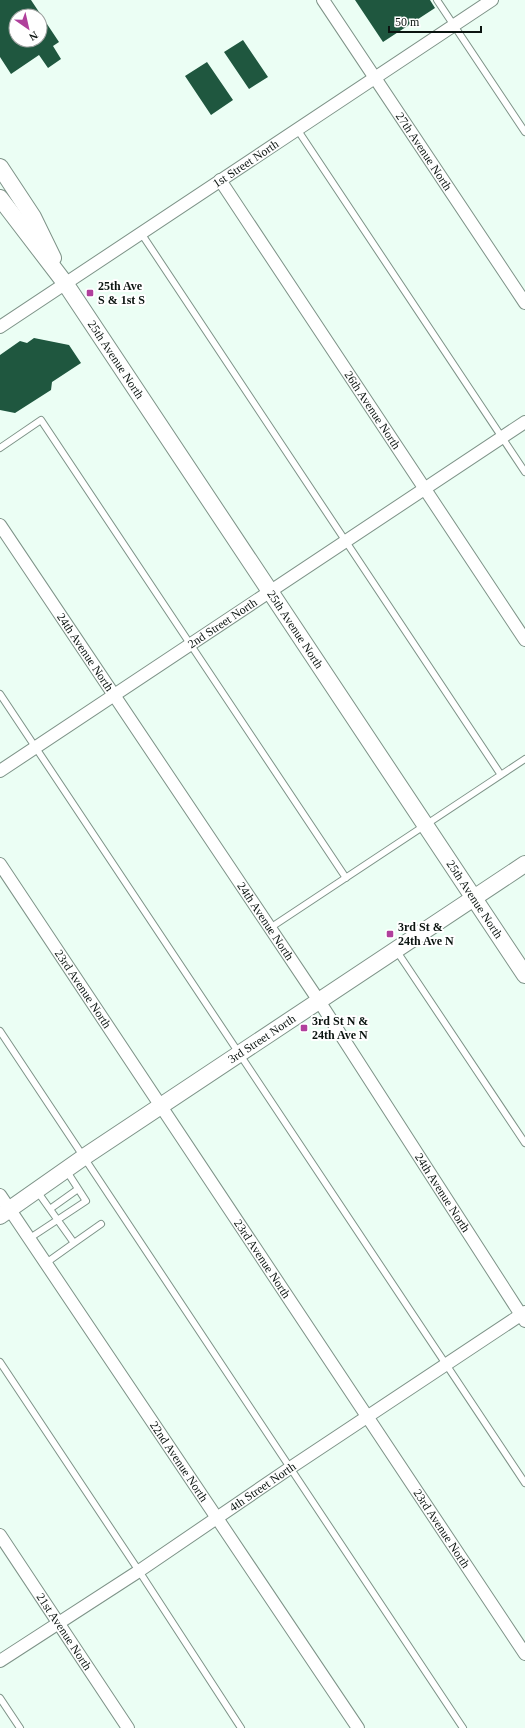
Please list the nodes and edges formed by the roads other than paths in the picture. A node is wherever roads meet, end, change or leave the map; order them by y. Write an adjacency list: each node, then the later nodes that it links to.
1 (323, 0): 5 (street, 27th Avenue North)
2 (437, 0): 4 (lane)
3 (492, 0): 4 (street, 1st Street North)
4 (454, 25): 5 (street, 1st Street North); 7 (lane)
5 (375, 77): 6 (street, 1st Street North); 13 (street, 27th Avenue North)
6 (297, 129): 9 (street, 1st Street North); 16 (lane)
7 (525, 132)
8 (0, 167): 12 (street, 25th Avenue North)
9 (220, 180): 11 (street, 1st Street North); 19 (street, 26th Avenue North)
10 (0, 198): 12 (street, 25th Avenue North)
11 (141, 233): 12 (street, 1st Street North); 21 (lane)
12 (65, 283): 14 (street, 1st Street North); 22 (street, 25th Avenue North)
13 (525, 303)
14 (0, 327)
15 (525, 422): 16 (street, 2nd Street North)
16 (502, 437): 18 (lane); 19 (street, 2nd Street North)
17 (0, 448): 24 (lane)
18 (525, 472)
19 (425, 488): 21 (street, 2nd Street North); 23 (street, 26th Avenue North)
20 (0, 525): 26 (street, 24th Avenue North)
21 (346, 541): 22 (street, 2nd Street North); 30 (lane)
22 (270, 591): 24 (street, 2nd Street North); 31 (street, 25th Avenue North)
23 (525, 640)
24 (190, 644): 26 (street, 2nd Street North); 34 (lane)
25 (0, 694): 27 (lane)
26 (113, 696): 27 (street, 2nd Street North); 36 (street, 24th Avenue North)
27 (36, 747): 29 (street, 2nd Street North); 41 (lane)
28 (525, 759): 30 (lane)
29 (0, 771)
30 (501, 775): 31 (lane)
31 (425, 825): 34 (lane); 35 (street, 25th Avenue North)
32 (0, 864): 42 (street, 23rd Avenue North)
33 (525, 864): 35 (street, 3rd Street North)
34 (346, 878): 36 (lane)
35 (474, 898): 37 (street, 3rd Street North); 38 (street, 25th Avenue North)
36 (270, 928): 39 (street, 24th Avenue North)
37 (396, 950): 39 (street, 3rd Street North); 43 (lane)
38 (525, 975)
39 (320, 1001): 41 (street, 3rd Street North); 56 (street, 24th Avenue North)
40 (0, 1031): 44 (lane)
41 (239, 1054): 42 (street, 3rd Street North); 58 (lane)
42 (161, 1106): 44 (street, 3rd Street North); 59 (street, 23rd Avenue North)
43 (525, 1144)
44 (84, 1157): 45 (street, 3rd Street North); 60 (lane)
45 (66, 1170): 46 (lane); 47 (street, 3rd Street North)
46 (78, 1189): 49 (lane); 51 (lane)
47 (37, 1190): 49 (lane); 50 (street, 3rd Street North)
48 (0, 1195): 50 (street, 22nd Avenue North)
49 (50, 1209): 51 (lane)
50 (5, 1213): 53 (street, 22nd Avenue North)
51 (58, 1220): 53 (lane); 54 (lane)
52 (101, 1224): 54 (lane)
53 (30, 1238): 55 (street, 22nd Avenue North)
54 (74, 1243): 55 (lane)
55 (46, 1263): 62 (street, 22nd Avenue North)
56 (524, 1316): 58 (street, 4th Street North)
57 (0, 1362): 64 (lane)
58 (446, 1364): 59 (street, 4th Street North); 61 (lane)
59 (367, 1416): 60 (street, 4th Street North); 66 (street, 23rd Avenue North)
60 (290, 1468): 62 (street, 4th Street North); 73 (lane)
61 (525, 1484)
62 (217, 1519): 64 (street, 4th Street North); 72 (street, 22nd Avenue North)
63 (0, 1535): 65 (street, 21st Avenue North)
64 (139, 1570): 65 (street, 4th Street North); 71 (lane)
65 (58, 1622): 67 (street, 4th Street North); 70 (street, 21st Avenue North)
66 (525, 1654)
67 (0, 1661)
68 (0, 1698): 69 (lane)
69 (20, 1728)
70 (128, 1728)
71 (241, 1728)
72 (358, 1728)
73 (464, 1728)

